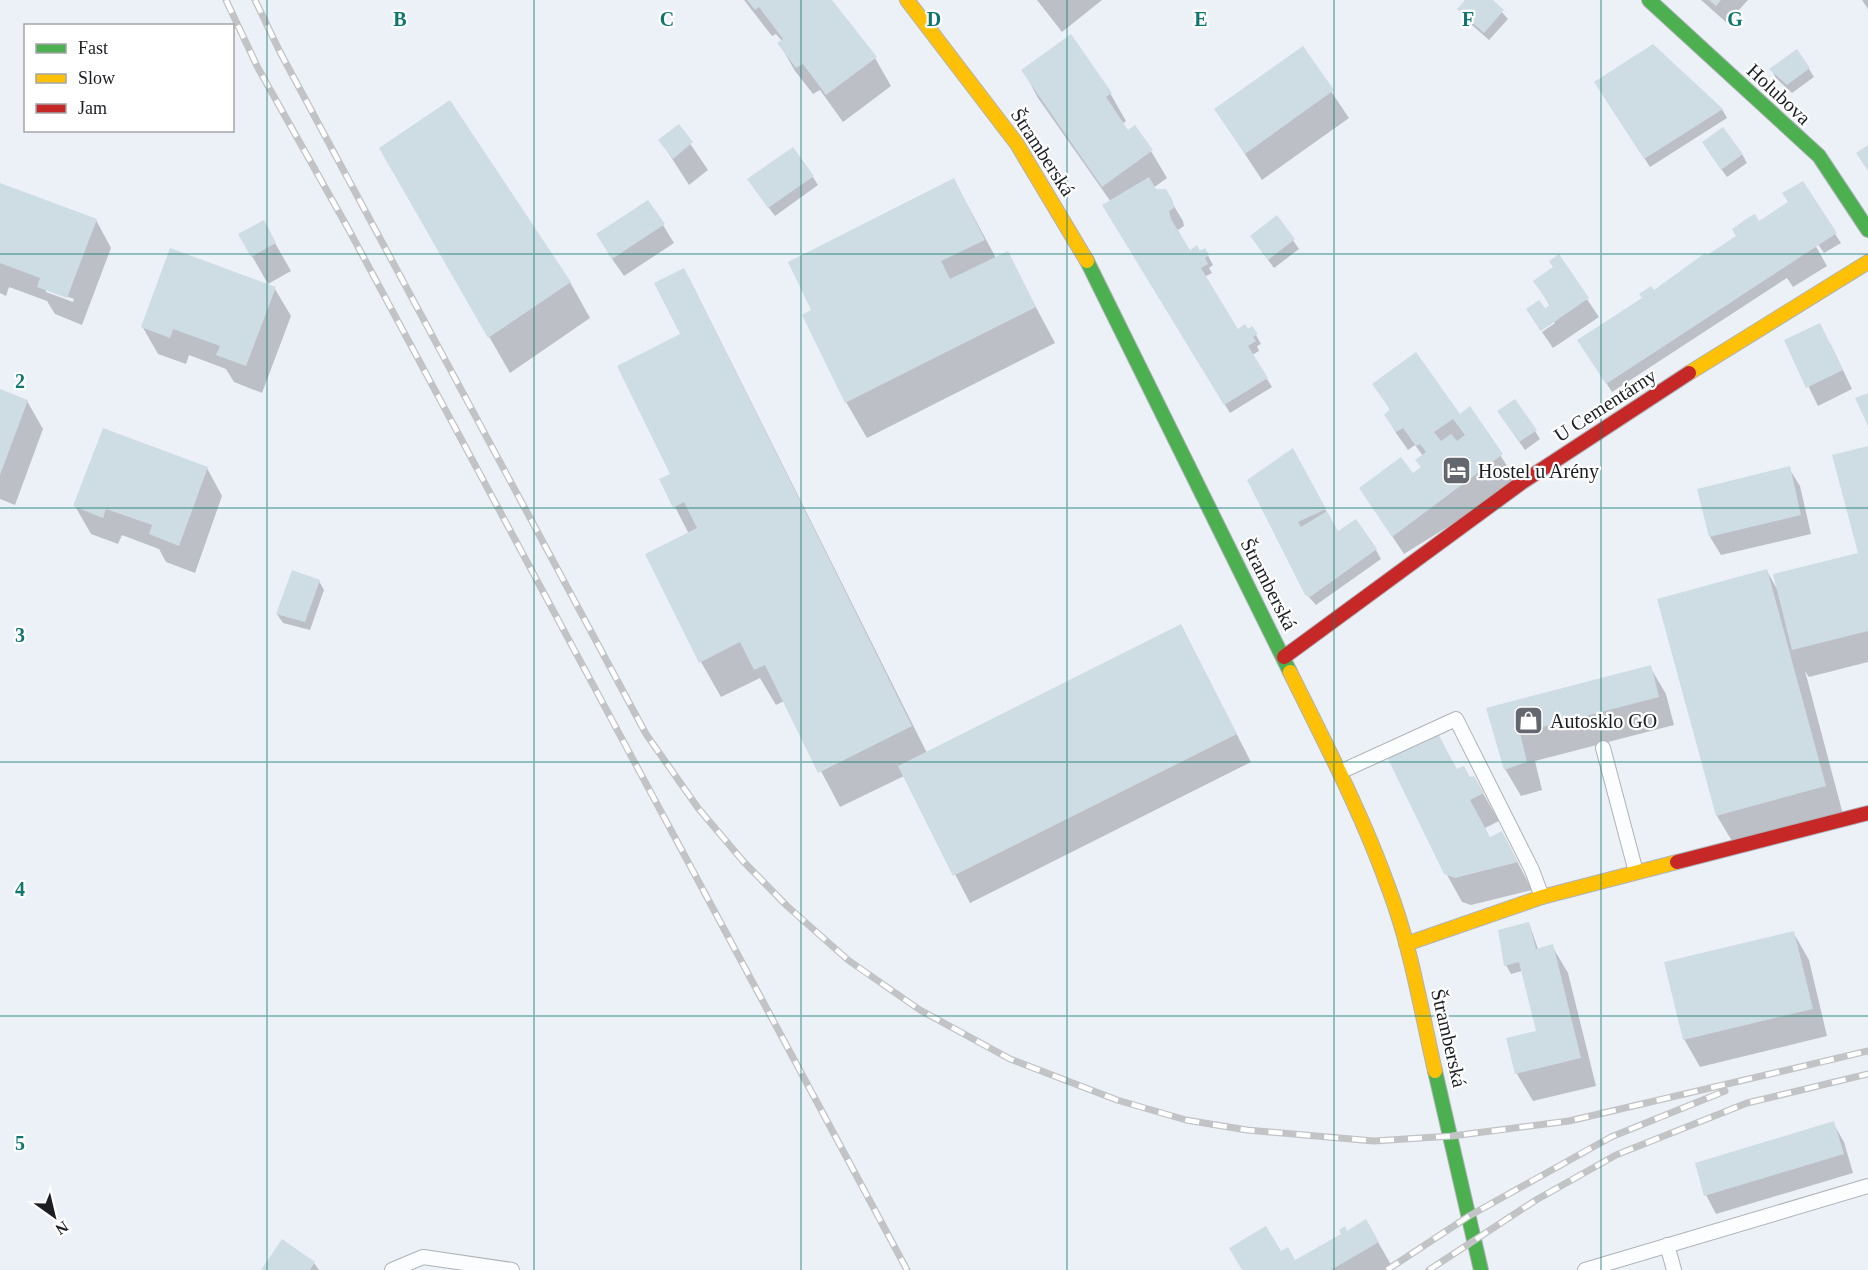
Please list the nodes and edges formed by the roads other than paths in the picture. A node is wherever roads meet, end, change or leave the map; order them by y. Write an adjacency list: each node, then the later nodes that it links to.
1 (908, 0): 5 (street, Štramberská)
2 (1648, 0): 3 (street, Holubova)
3 (1868, 230)
4 (1868, 261): 5 (street, U Cementárny)
5 (1284, 657): 7 (street, Štramberská)
6 (1603, 748): 9 (lane)
7 (1340, 772): 10 (lane); 11 (street, Štramberská)
8 (1868, 813): 9 (street)
9 (1636, 872): 10 (street)
10 (1542, 897): 11 (street)
11 (1406, 944): 16 (street, Štramberská)
12 (1868, 1186): 13 (lane)
13 (1667, 1245): 17 (lane); 18 (lane)
14 (392, 1270): 15 (lane)
15 (512, 1270)
16 (1481, 1270)
17 (1585, 1270)
18 (1674, 1270)

